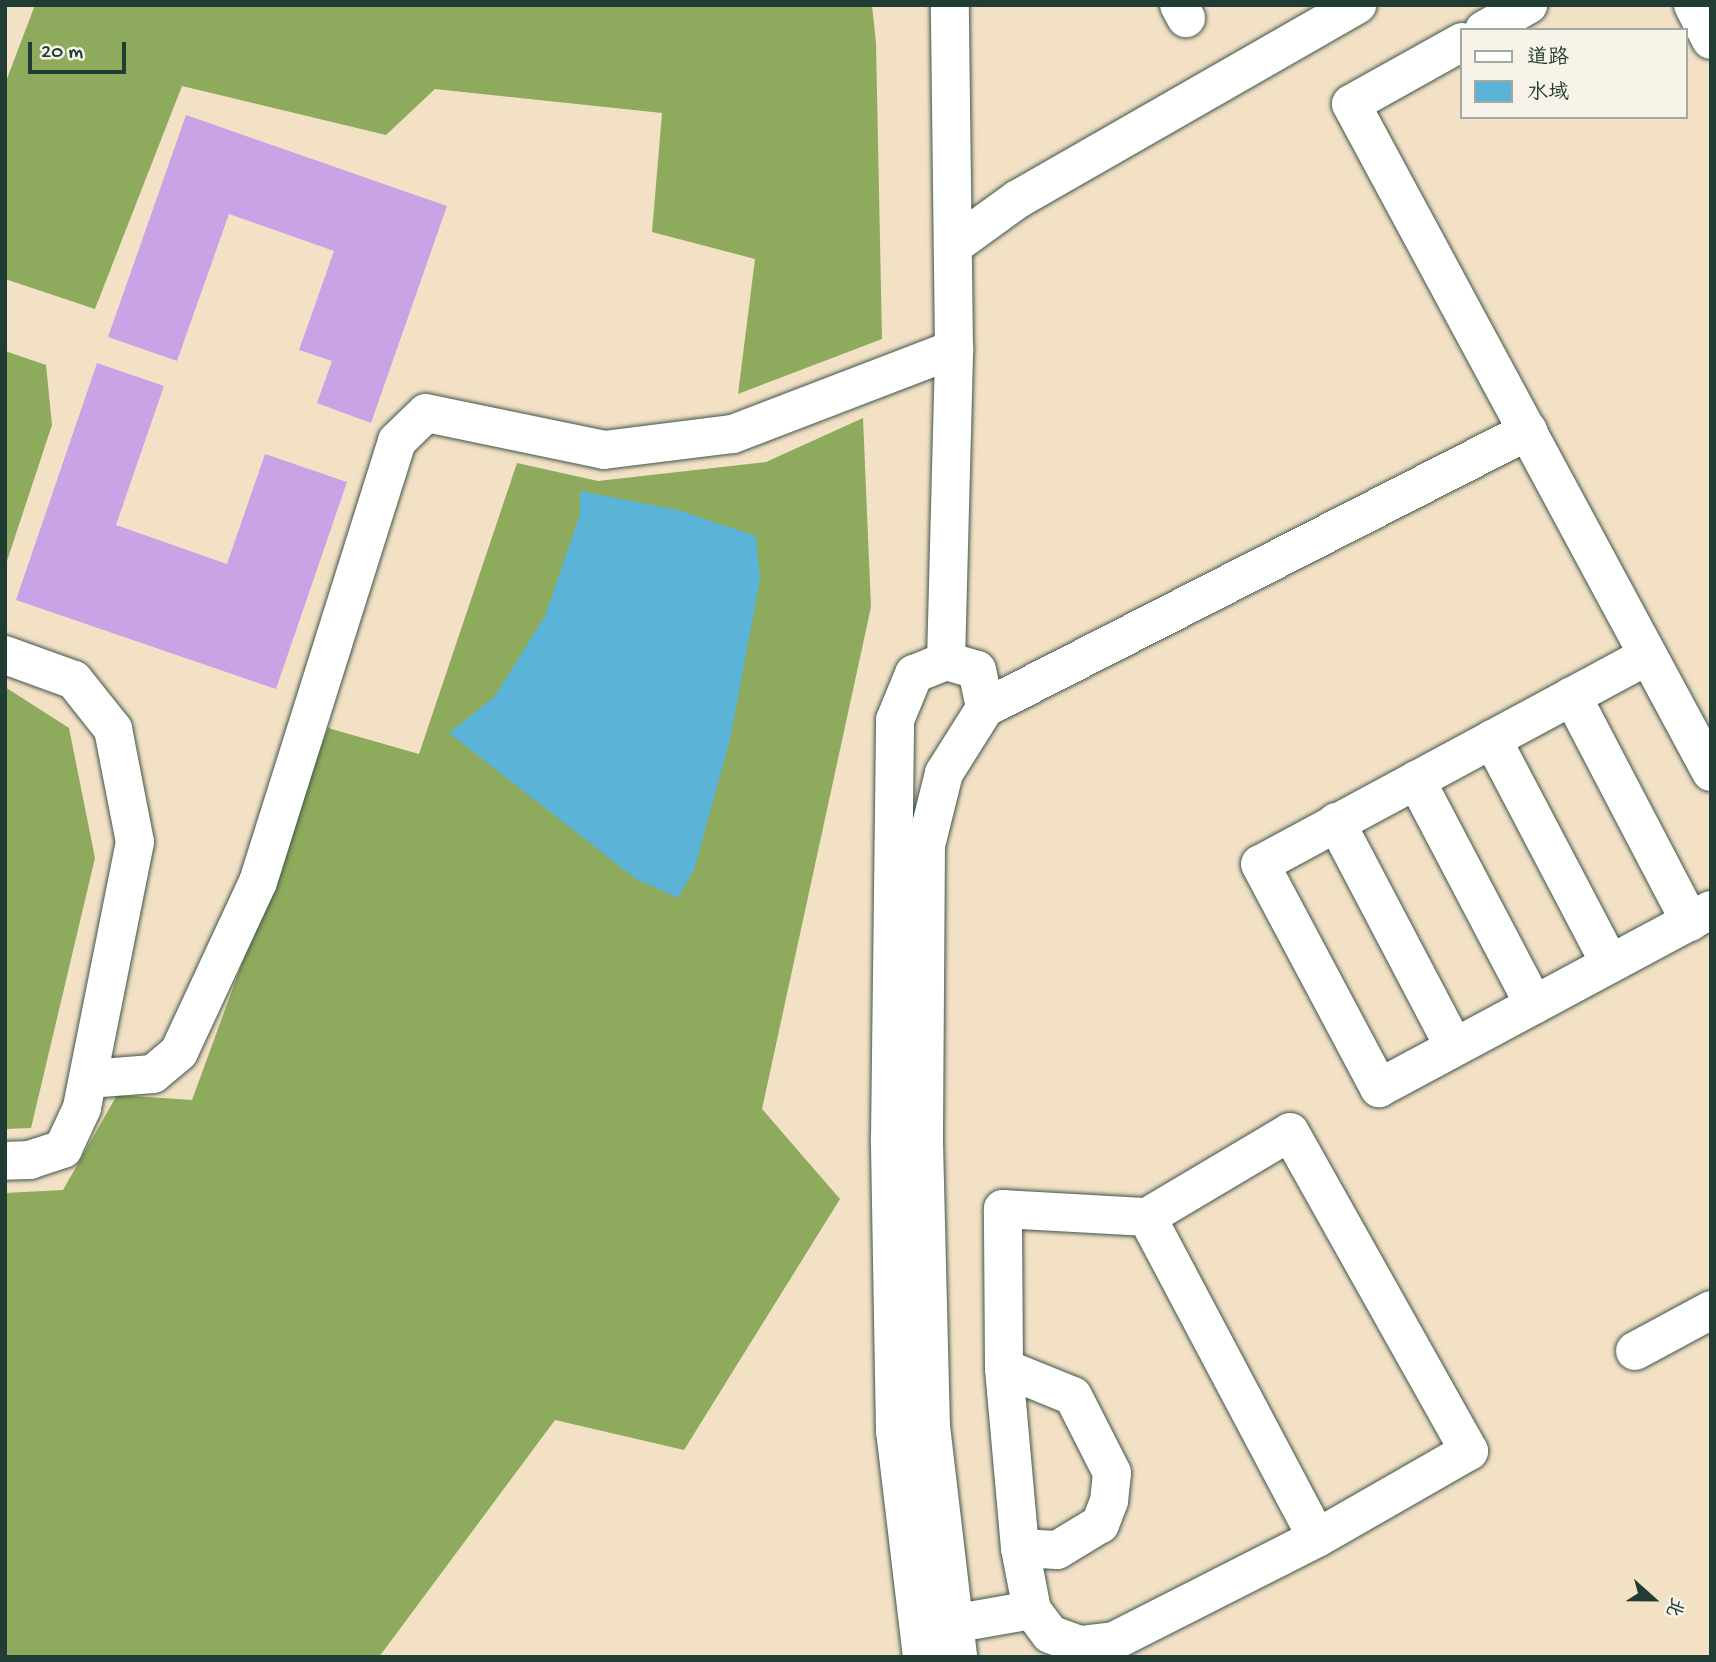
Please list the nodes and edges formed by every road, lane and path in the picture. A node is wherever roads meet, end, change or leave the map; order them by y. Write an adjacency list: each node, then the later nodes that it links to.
1 (950, 5): 8 (street)
2 (1357, 5): 8 (street)
3 (1528, 5): 5 (street)
4 (1693, 5): 6 (street)
5 (1488, 28)
6 (1711, 40)
7 (1460, 43): 10 (street)
8 (953, 246): 9 (street)
9 (954, 349): 13 (street); 24 (street)
10 (1528, 432): 12 (street); 15 (street)
11 (5, 654): 24 (street)
12 (1647, 656): 14 (street); 17 (street)
13 (946, 661): 15 (street); 34 (street)
14 (1572, 696): 16 (street); 20 (street)
15 (985, 708): 33 (street)
16 (1492, 739): 18 (street); 21 (street)
17 (1711, 772)
18 (1416, 780): 19 (street); 22 (street)
19 (1336, 822): 23 (street); 23 (street)
20 (1700, 916): 21 (street)
21 (1610, 964): 22 (street)
22 (1534, 1005): 23 (street)
23 (1454, 1047)
24 (88, 1079): 25 (street)
25 (5, 1161)
26 (1147, 1217): 29 (street); 30 (street); 30 (street)
27 (1711, 1310): 28 (street)
28 (1634, 1351)
29 (1004, 1368): 31 (street); 31 (street)
30 (1317, 1538): 32 (street)
31 (1020, 1548): 32 (street)
32 (1032, 1610): 33 (street)
33 (955, 1640)
34 (922, 1657)

